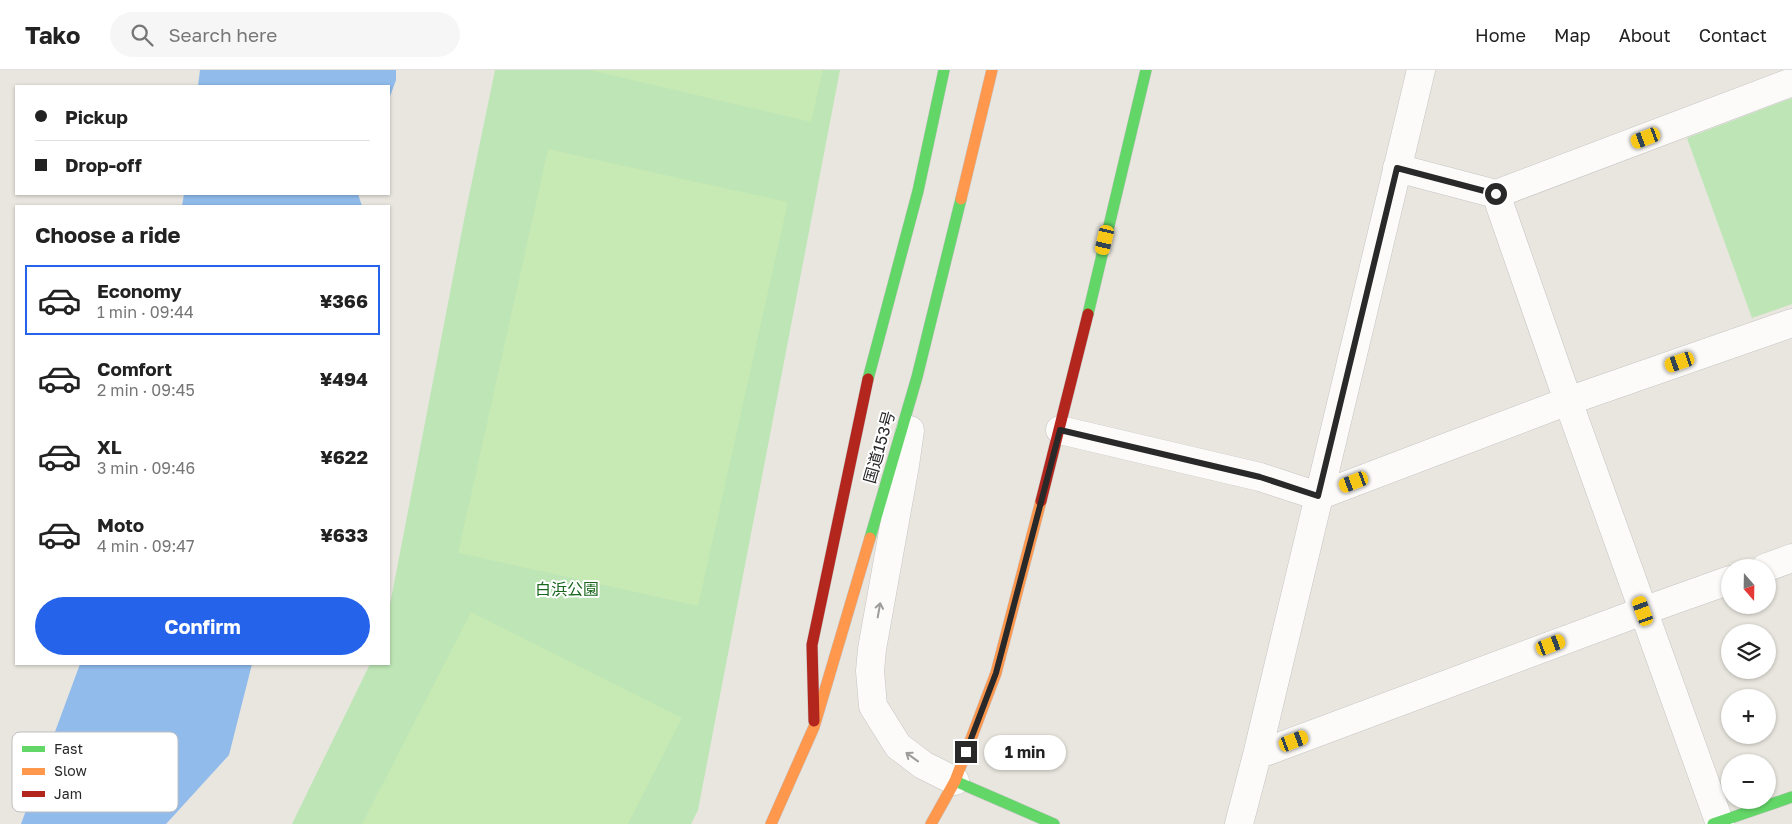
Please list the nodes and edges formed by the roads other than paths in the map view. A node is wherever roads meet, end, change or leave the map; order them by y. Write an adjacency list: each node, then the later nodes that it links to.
1 (944, 70): 17 (main road)
2 (992, 70): 9 (main road, 国道153号)
3 (1146, 70): 11 (main road)
4 (1421, 70): 6 (street)
5 (1792, 82): 7 (street)
6 (1397, 168): 7 (street); 12 (street)
7 (1496, 194): 10 (street)
8 (1792, 323): 10 (street)
9 (916, 377): 17 (main road, 国道153号); 19 (street, one-way to 9)
10 (1568, 401): 12 (street); 16 (street)
11 (1060, 430): 12 (street); 19 (main road)
12 (1318, 496): 18 (street)
13 (1792, 558): 14 (street)
14 (1776, 564)
15 (1721, 583): 16 (street)
16 (1643, 611): 18 (street); 21 (street)
17 (814, 727): 22 (main road, 国道153号)
18 (1258, 755): 25 (street)
19 (955, 781): 23 (main road); 24 (main road)
20 (1792, 796): 21 (main road)
21 (1717, 823)
22 (771, 824)
23 (931, 824)
24 (1054, 824)
25 (1239, 824)

